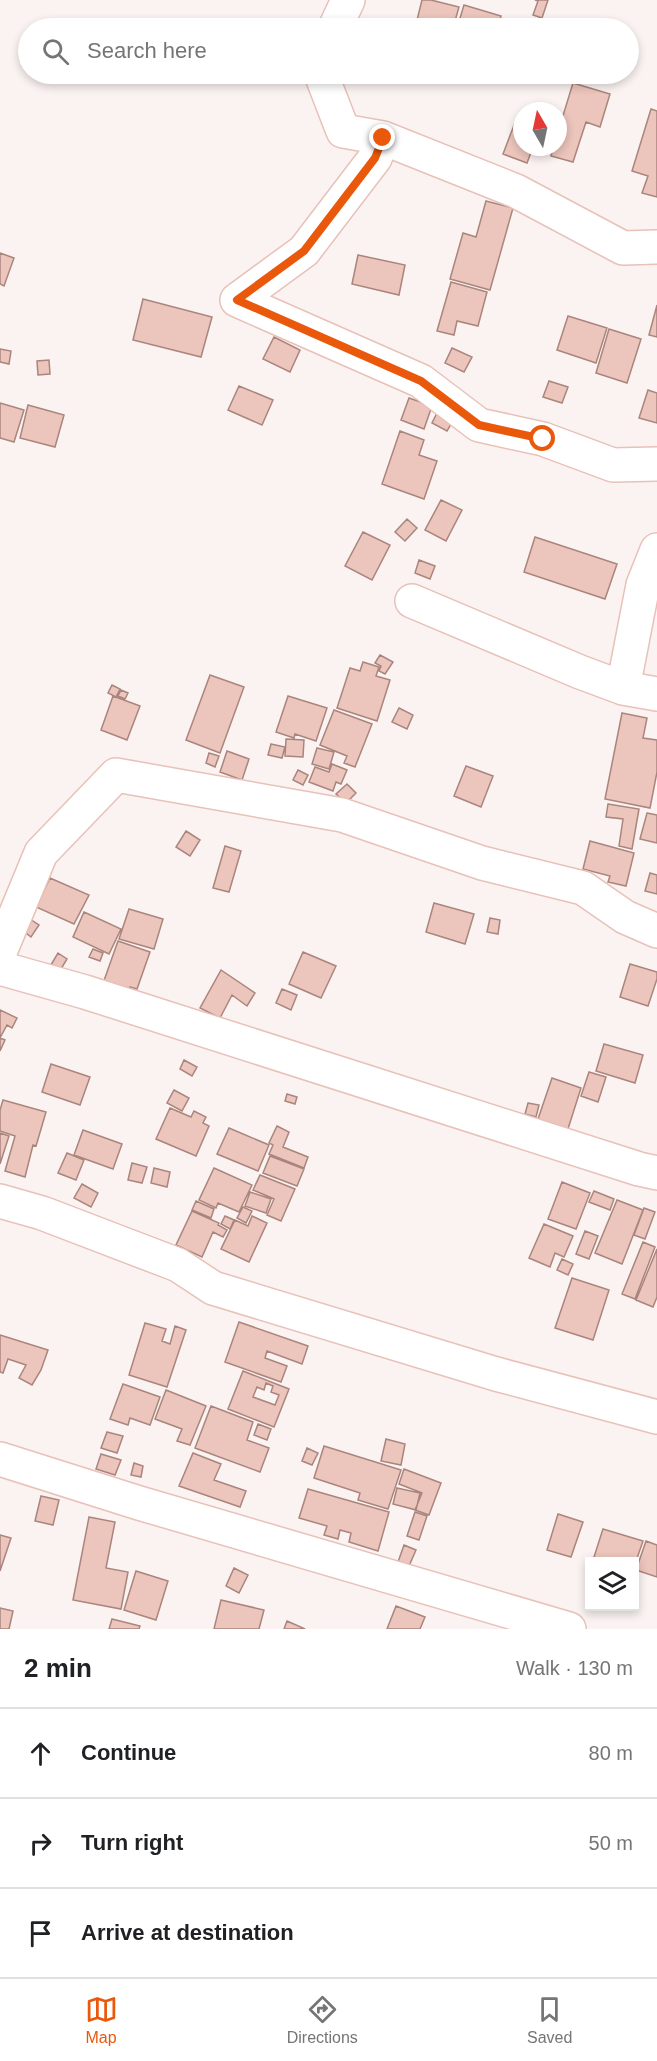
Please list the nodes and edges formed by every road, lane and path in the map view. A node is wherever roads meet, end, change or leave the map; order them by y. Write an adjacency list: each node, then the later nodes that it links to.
1 (348, 0): 2 (street)
2 (340, 18)
3 (325, 84): 4 (street)
4 (383, 138): 5 (street); 6 (street)
5 (657, 247)
6 (657, 464)
7 (657, 550): 9 (street)
8 (412, 601): 9 (street)
9 (623, 688): 10 (street)
10 (657, 694)
11 (657, 931): 12 (street)
12 (0, 952)
13 (0, 968): 14 (street)
14 (657, 1173)
15 (0, 1201): 16 (street)
16 (657, 1417)
17 (0, 1459): 18 (street)
18 (569, 1629)

